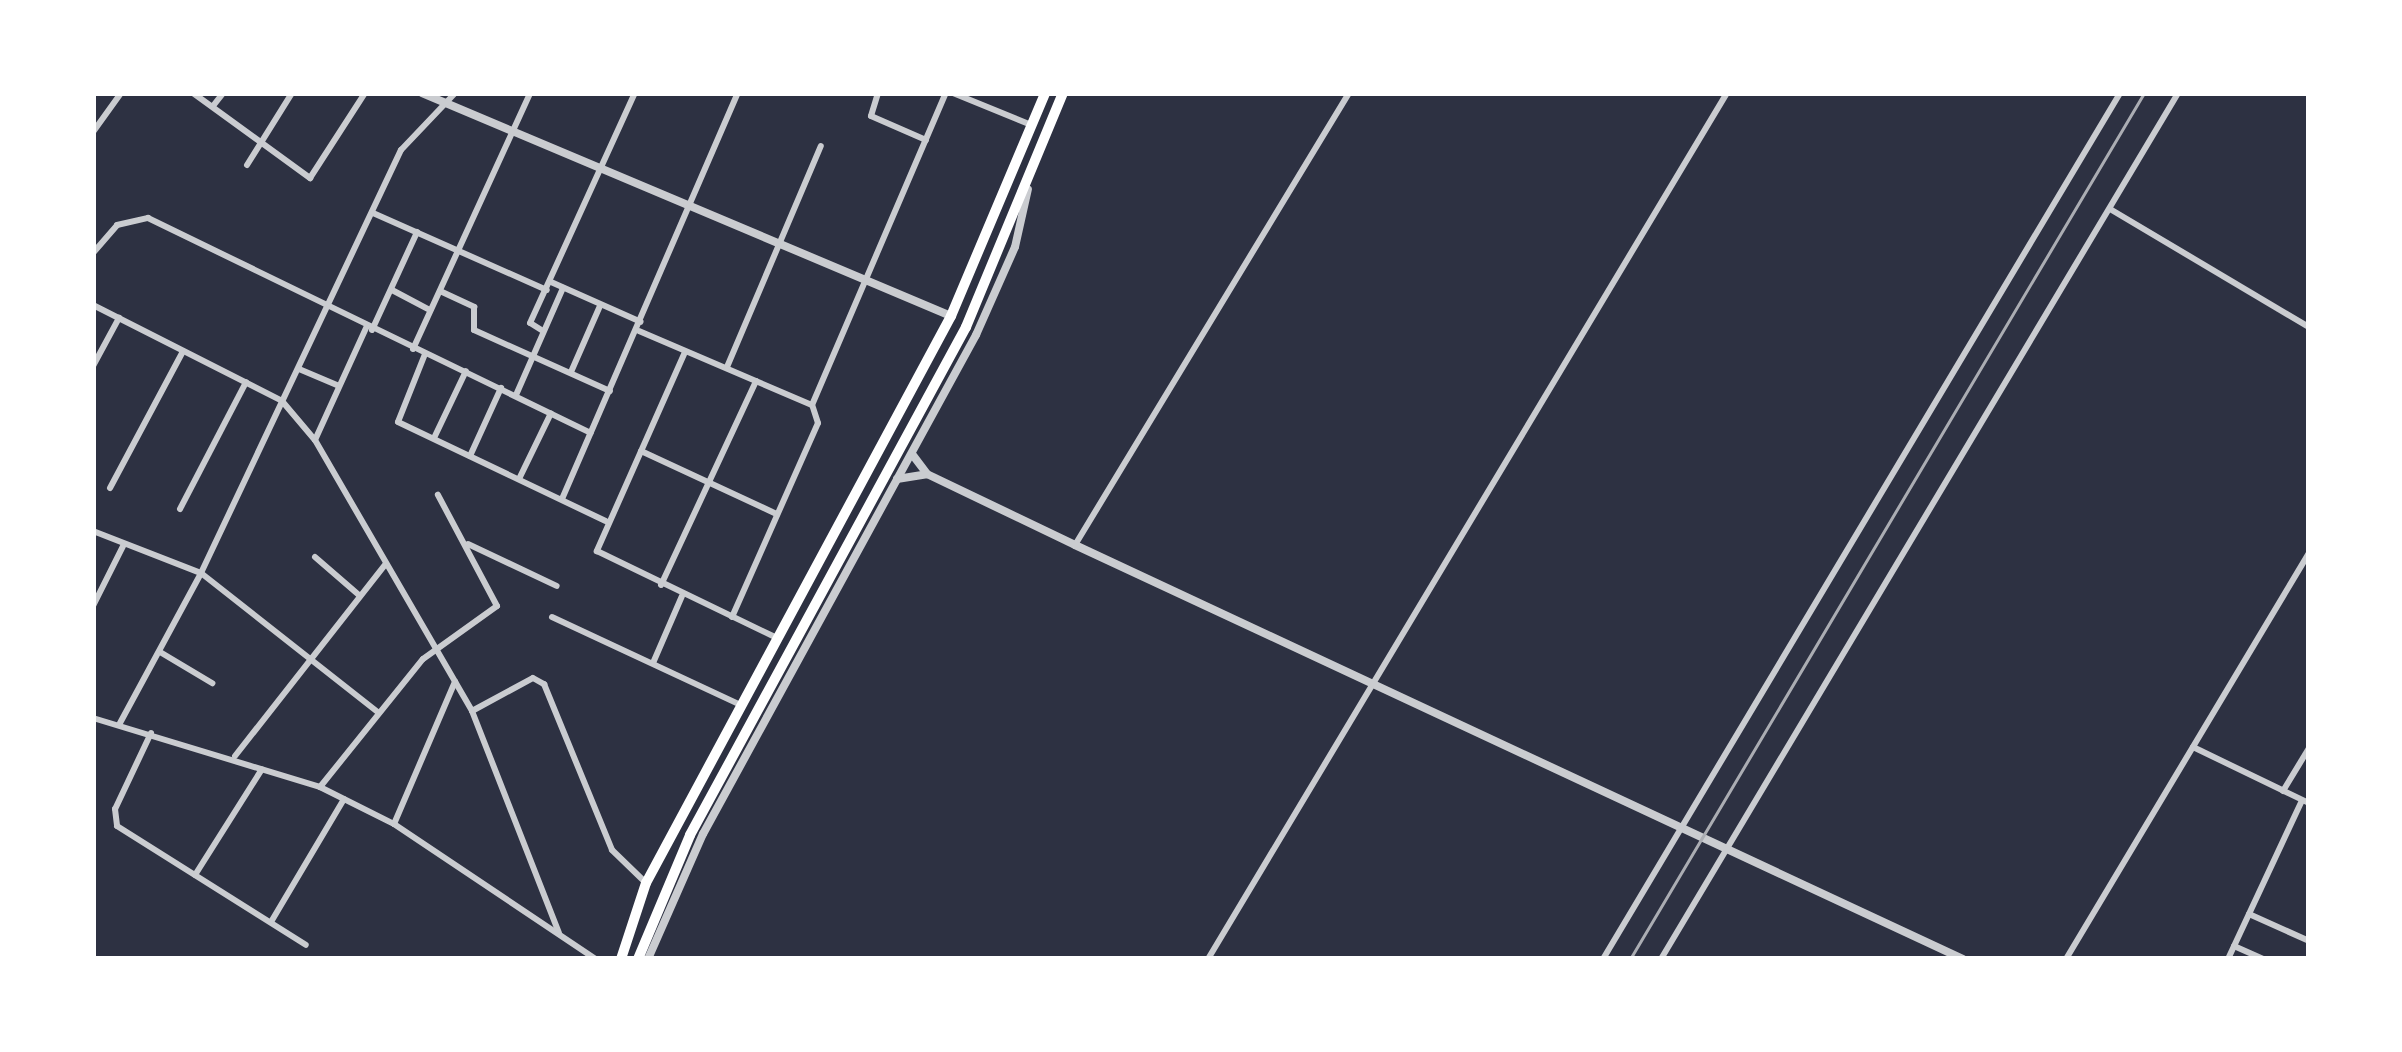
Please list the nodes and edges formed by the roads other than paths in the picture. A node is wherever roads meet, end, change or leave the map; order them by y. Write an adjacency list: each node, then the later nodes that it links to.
1 (121, 93): 23 (street)
2 (193, 93): 21 (street)
3 (223, 93): 21 (street)
4 (279, 93): 19 (street)
5 (365, 93): 26 (street)
6 (422, 93): 20 (street)
7 (455, 93): 20 (street)
8 (530, 93): 24 (street)
9 (634, 93): 29 (street)
10 (738, 93): 31 (street)
11 (878, 93): 25 (street)
12 (949, 93): 22 (street); 25 (street)
13 (1045, 93): 22 (highway)
14 (1063, 93): 30 (highway)
15 (1349, 93): 91 (street)
16 (1726, 93): 110 (street)
17 (2120, 93): 126 (street)
18 (2178, 93): 32 (street)
19 (290, 96): 26 (street)
20 (447, 103): 24 (street); 33 (street)
21 (213, 106): 26 (street)
22 (1033, 125): 47 (highway)
23 (93, 132)
24 (514, 132): 29 (street); 36 (street)
25 (926, 140): 38 (street)
26 (261, 143): 28 (street)
27 (821, 146): 35 (street)
28 (248, 165)
29 (603, 170): 31 (street); 39 (street)
30 (1028, 189): 76 (street); 141 (highway)
31 (690, 208): 35 (street); 49 (street)
32 (2110, 209): 50 (street); 127 (street)
33 (373, 212): 34 (street); 45 (street)
34 (417, 232): 36 (street); 41 (street)
35 (777, 246): 38 (street); 59 (street)
36 (461, 253): 39 (street); 42 (street)
37 (93, 254): 45 (street)
38 (868, 283): 47 (street); 70 (street)
39 (549, 286): 40 (street); 52 (street)
40 (563, 288): 44 (street); 52 (street)
41 (392, 290): 46 (street); 51 (street)
42 (440, 291): 46 (street); 57 (street)
43 (93, 305): 48 (street)
44 (600, 306): 49 (street); 62 (street)
45 (329, 310): 51 (street); 60 (street)
46 (430, 310): 53 (street)
47 (951, 316): 103 (highway)
48 (118, 318): 54 (street); 58 (street)
49 (639, 326): 55 (street); 67 (street)
50 (2309, 327)
51 (369, 328): 53 (street); 65 (street)
52 (543, 331): 57 (street)
53 (413, 349): 56 (street)
54 (183, 351): 64 (street); 82 (street)
55 (685, 352): 59 (street); 75 (street)
56 (425, 354): 61 (street); 73 (street)
57 (534, 356): 62 (street); 68 (street)
58 (93, 366)
59 (727, 368): 63 (street)
60 (298, 369): 65 (street); 69 (street)
61 (466, 371): 66 (street); 73 (street)
62 (571, 372): 67 (street)
63 (756, 381): 70 (street); 81 (street)
64 (246, 382): 69 (street); 85 (street)
65 (340, 386): 74 (street)
66 (501, 388): 68 (street); 77 (street)
67 (610, 391): 72 (street)
68 (516, 395): 71 (street)
69 (282, 401): 74 (street); 95 (street)
70 (812, 405): 86 (street)
71 (551, 413): 72 (street); 79 (street)
72 (591, 433): 84 (street)
73 (434, 439): 77 (street)
74 (315, 440): 94 (street)
75 (641, 451): 81 (street); 87 (street)
76 (912, 454): 78 (street); 80 (street)
77 (470, 456): 79 (street)
78 (927, 474): 80 (street); 91 (street)
79 (519, 479): 84 (street)
80 (896, 480): 142 (street)
81 (709, 482): 86 (street); 96 (street)
82 (110, 488)
83 (438, 495): 89 (street)
84 (562, 499): 87 (street)
85 (180, 509)
86 (778, 514): 102 (street)
87 (606, 521): 96 (street)
88 (93, 531): 90 (street)
89 (464, 543): 97 (street); 104 (street)
90 (124, 544): 95 (street); 100 (street)
91 (1075, 545): 110 (street)
92 (2309, 553): 117 (street)
93 (315, 557): 98 (street)
94 (385, 566): 98 (street); 104 (street)
95 (201, 573): 105 (street); 106 (street)
96 (661, 585): 99 (street)
97 (557, 586)
98 (359, 595): 106 (street)
99 (682, 596): 102 (street); 107 (street)
100 (93, 606)
101 (552, 617): 107 (street)
102 (732, 617): 103 (street)
103 (777, 638): 111 (highway)
104 (434, 650): 108 (street); 113 (street)
105 (160, 652): 109 (street); 115 (street)
106 (308, 658): 113 (street); 119 (street)
107 (653, 663): 111 (street)
108 (455, 682): 112 (street); 125 (street)
109 (212, 683)
110 (1375, 683): 126 (street); 143 (street)
111 (740, 705): 129 (highway)
112 (472, 711): 129 (street); 132 (street)
113 (379, 713): 121 (street)
114 (93, 718): 115 (street)
115 (121, 724): 116 (street)
116 (151, 733): 119 (street); 128 (street)
117 (2193, 748): 122 (street); 147 (street)
118 (2309, 748): 122 (street)
119 (234, 757): 120 (street)
120 (262, 769): 121 (street); 128 (street)
121 (320, 787): 123 (street)
122 (2284, 791): 124 (street)
123 (344, 799): 125 (street); 131 (street)
124 (2306, 801): 130 (street)
125 (394, 824): 132 (street)
126 (1679, 830): 127 (street); 144 (street)
127 (1724, 851): 145 (street); 146 (street)
128 (195, 875): 131 (street)
129 (646, 883): 140 (highway)
130 (2249, 914): 133 (street); 135 (street)
131 (271, 922): 134 (street)
132 (559, 933): 139 (street)
133 (2309, 941)
134 (306, 945)
135 (2234, 946): 148 (street); 149 (street)
136 (158, 956): 137 (street); 138 (street)
137 (100, 959)
138 (177, 959)
139 (596, 959)
140 (621, 959)
141 (638, 959)
142 (648, 959)
143 (1208, 959)
144 (1603, 959)
145 (1660, 959)
146 (1963, 959)
147 (2066, 959)
148 (2228, 959)
149 (2263, 959)

